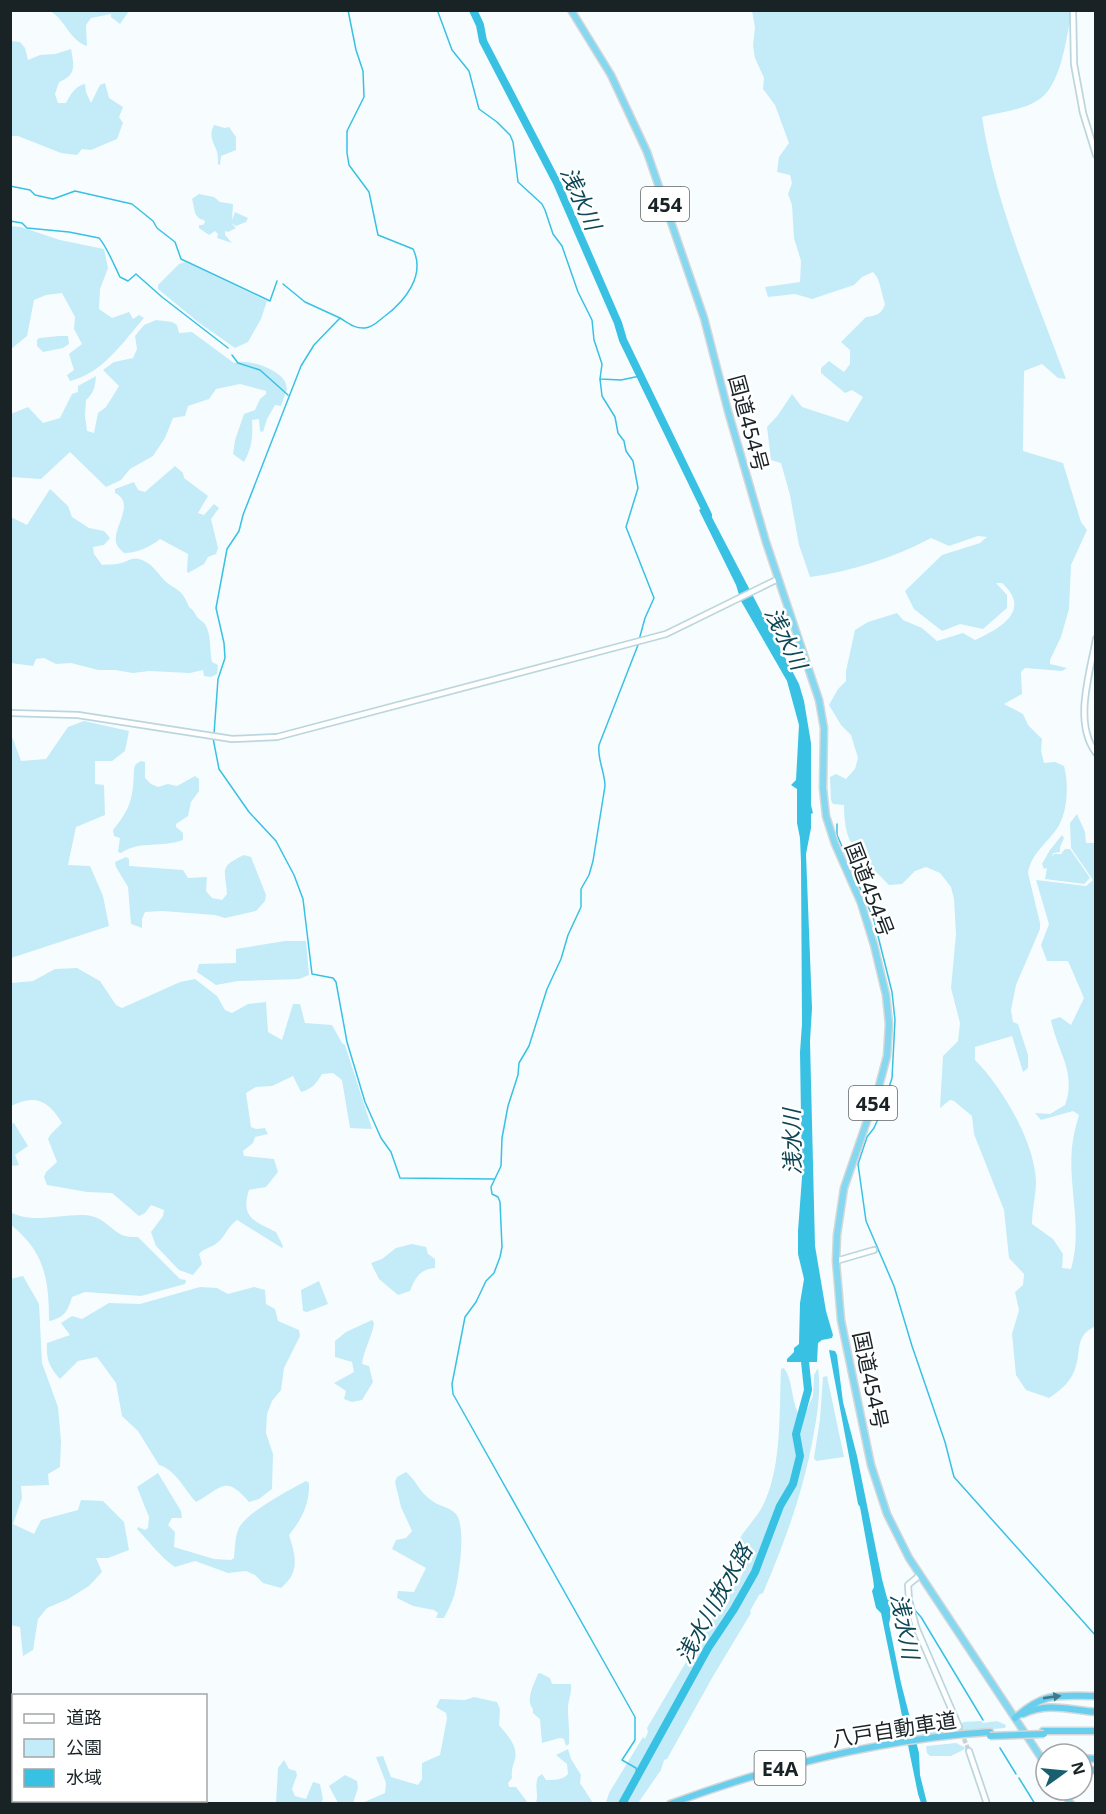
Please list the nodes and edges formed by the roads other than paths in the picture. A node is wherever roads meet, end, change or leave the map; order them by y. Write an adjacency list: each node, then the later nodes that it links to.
1 (571, 10): 4 (highway, 国道454号 / 454)
2 (1073, 10): 3 (street)
3 (1095, 155)
4 (778, 579): 6 (street); 9 (highway, 国道454号 / 454)
5 (1095, 639): 7 (street)
6 (10, 713)
7 (1095, 753)
8 (874, 1250): 9 (street)
9 (836, 1262): 10 (highway, 国道454号 / 454)
10 (920, 1575): 13 (highway, 国道454号 / 454); 14 (street)
11 (1095, 1696): 13 (highway, one-way to 11)
12 (1095, 1712): 13 (highway)
13 (1015, 1718): 17 (highway, 国道454号 / 454)
14 (959, 1727)
15 (1095, 1733): 16 (highway, 八戸自動車道, bridge)
16 (894, 1745): 19 (highway, 八戸自動車道 / E4A); 20 (highway, 八戸自動車道 / E4A)
17 (1034, 1747)
18 (969, 1751): 21 (street)
19 (670, 1803)
20 (679, 1803)
21 (987, 1803)

